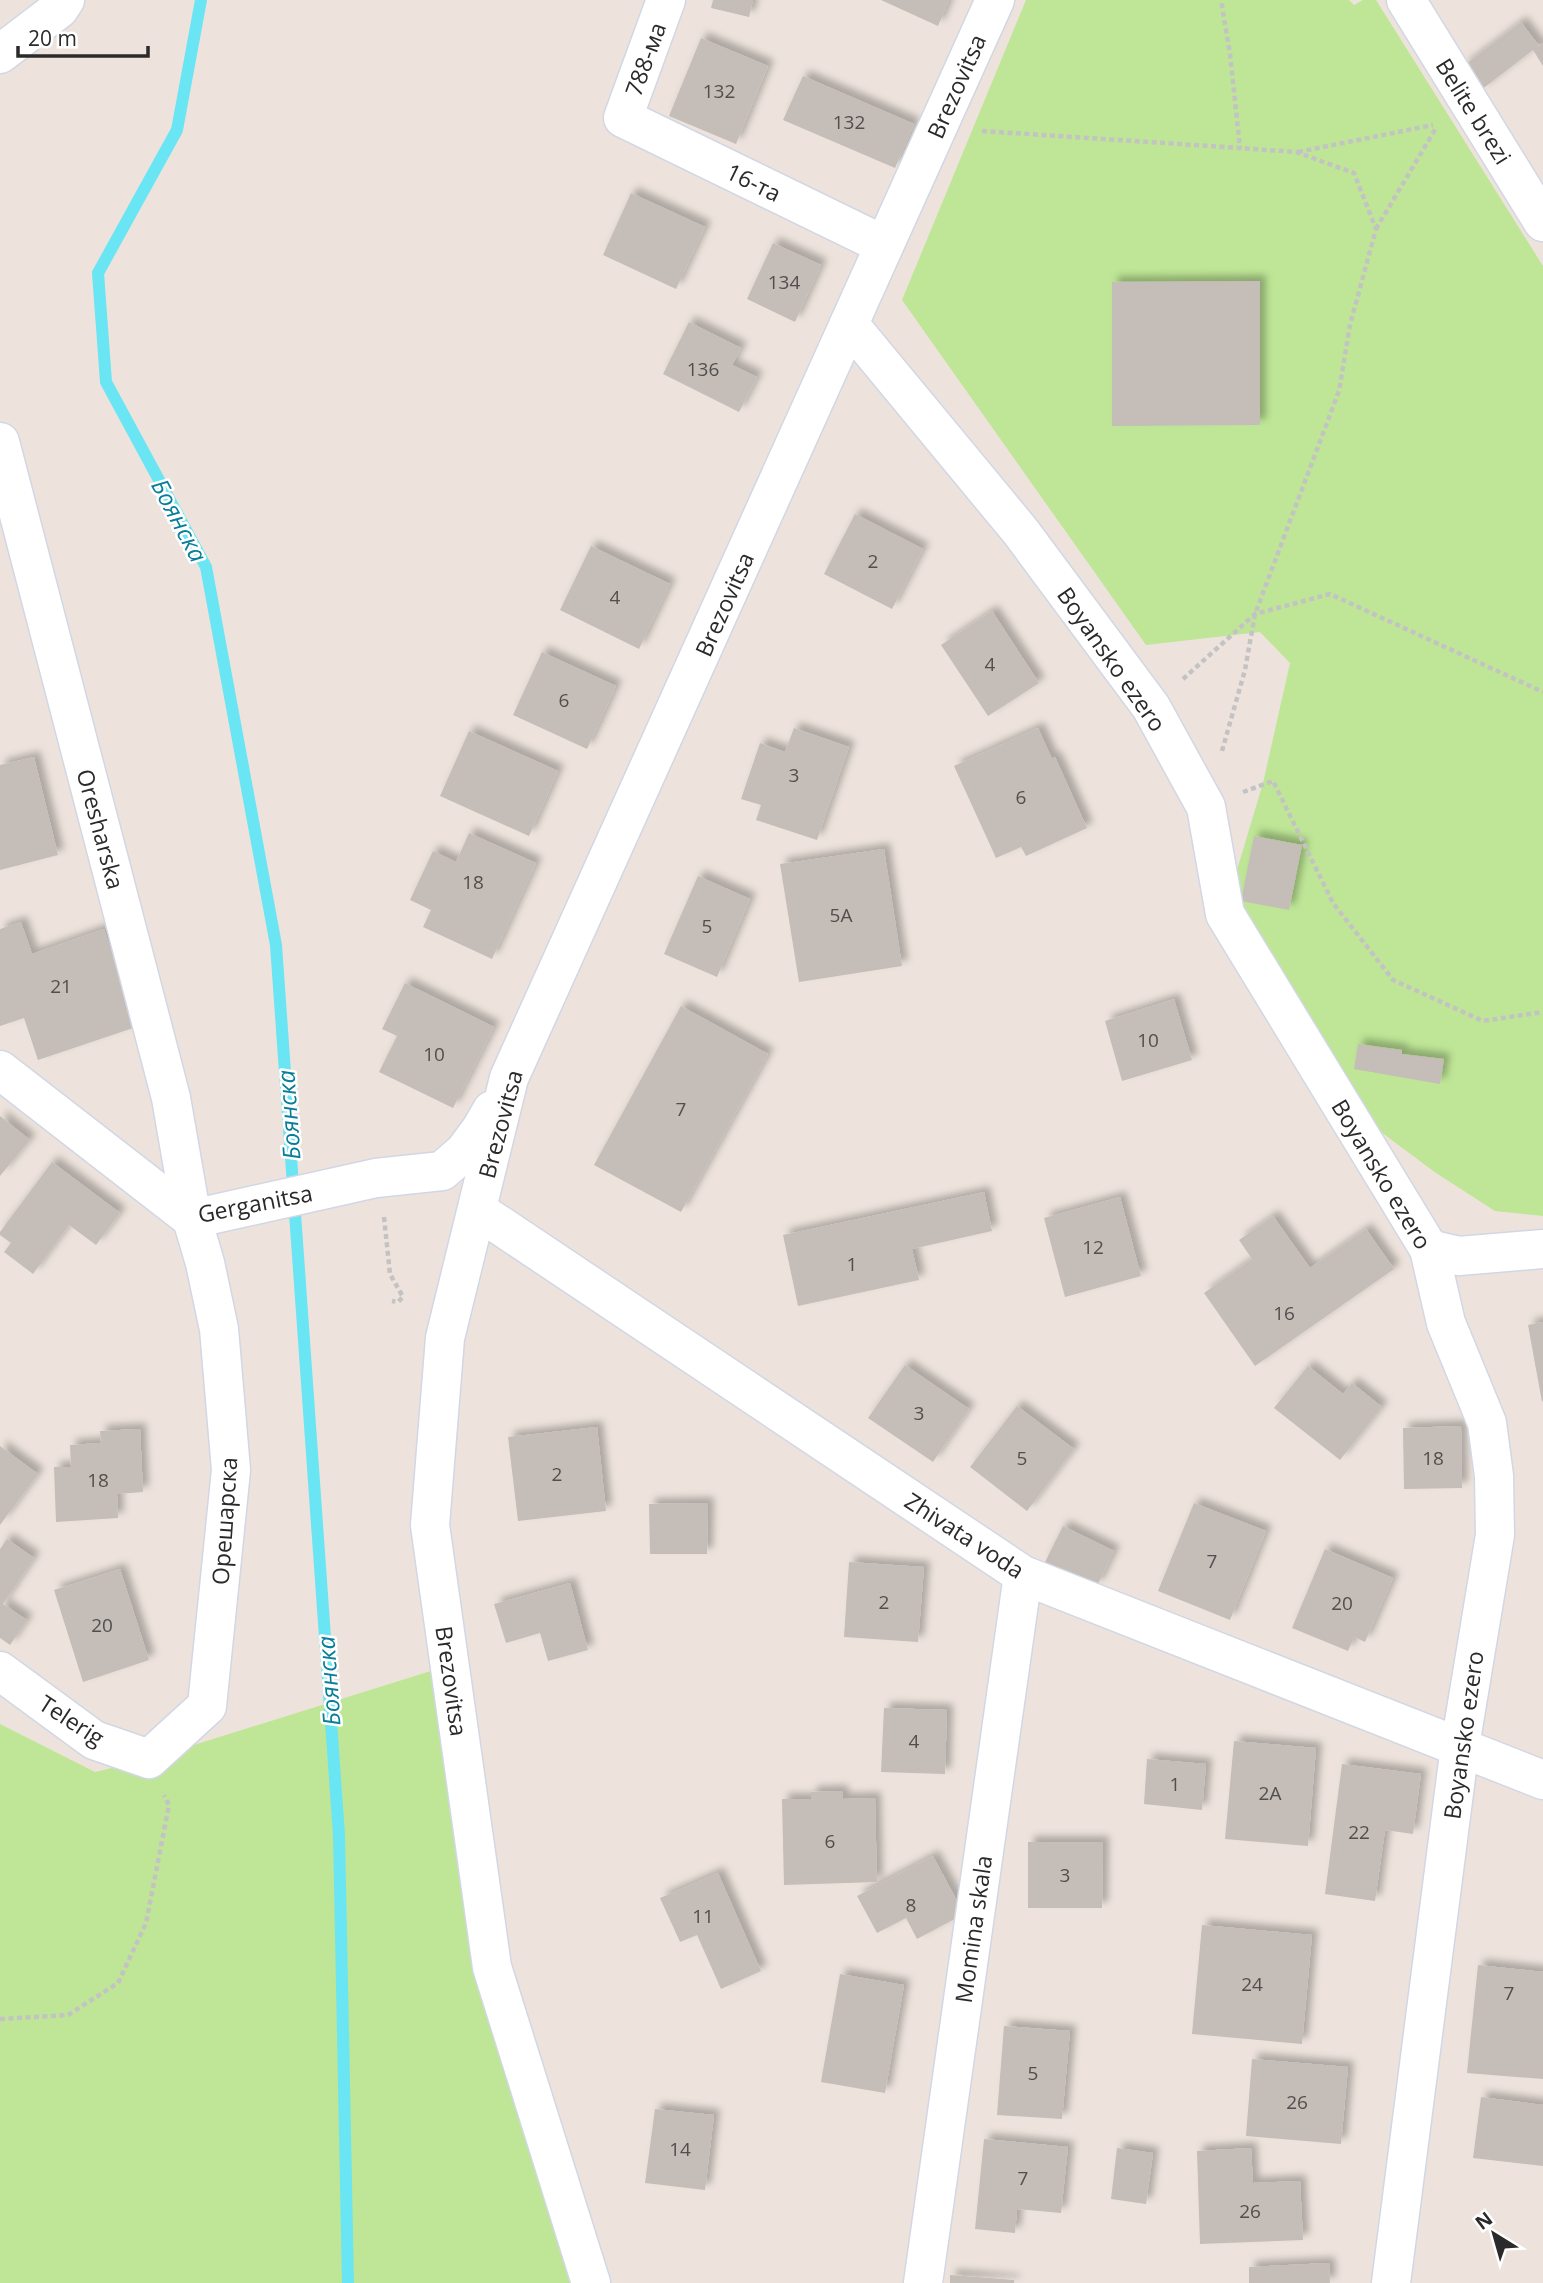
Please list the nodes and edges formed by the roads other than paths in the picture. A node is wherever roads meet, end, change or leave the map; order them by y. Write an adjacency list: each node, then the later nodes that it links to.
1 (65, 0): 5 (street)
2 (666, 0): 6 (street, 788-ма)
3 (995, 0): 8 (street, Brezovitsa)
4 (1406, 0): 7 (street, Belite brezi)
5 (0, 54)
6 (623, 118): 8 (street, 16-та)
7 (1543, 222)
8 (884, 245): 9 (street, Brezovitsa)
9 (849, 324): 12 (street, Brezovitsa); 15 (street, Boyansko ezero)
10 (0, 442): 14 (street, Oresharska)
11 (0, 1070): 14 (street, Gerganitsa)
12 (509, 1078): 13 (street, Brezovitsa); 14 (street, Gerganitsa)
13 (477, 1210): 17 (street, Zhivata voda); 22 (street, Brezovitsa)
14 (192, 1219): 20 (street, Орешарска)
15 (1429, 1249): 16 (street); 19 (street, Boyansko ezero)
16 (1543, 1249)
17 (1023, 1575): 19 (street, Zhivata voda); 23 (street, Momina skala)
18 (0, 1671): 20 (street, Telerig)
19 (1460, 1746): 21 (street, Zhivata voda); 24 (street, Boyansko ezero)
20 (149, 1759)
21 (1543, 1780)
22 (591, 2283)
23 (923, 2283)
24 (1391, 2283)

